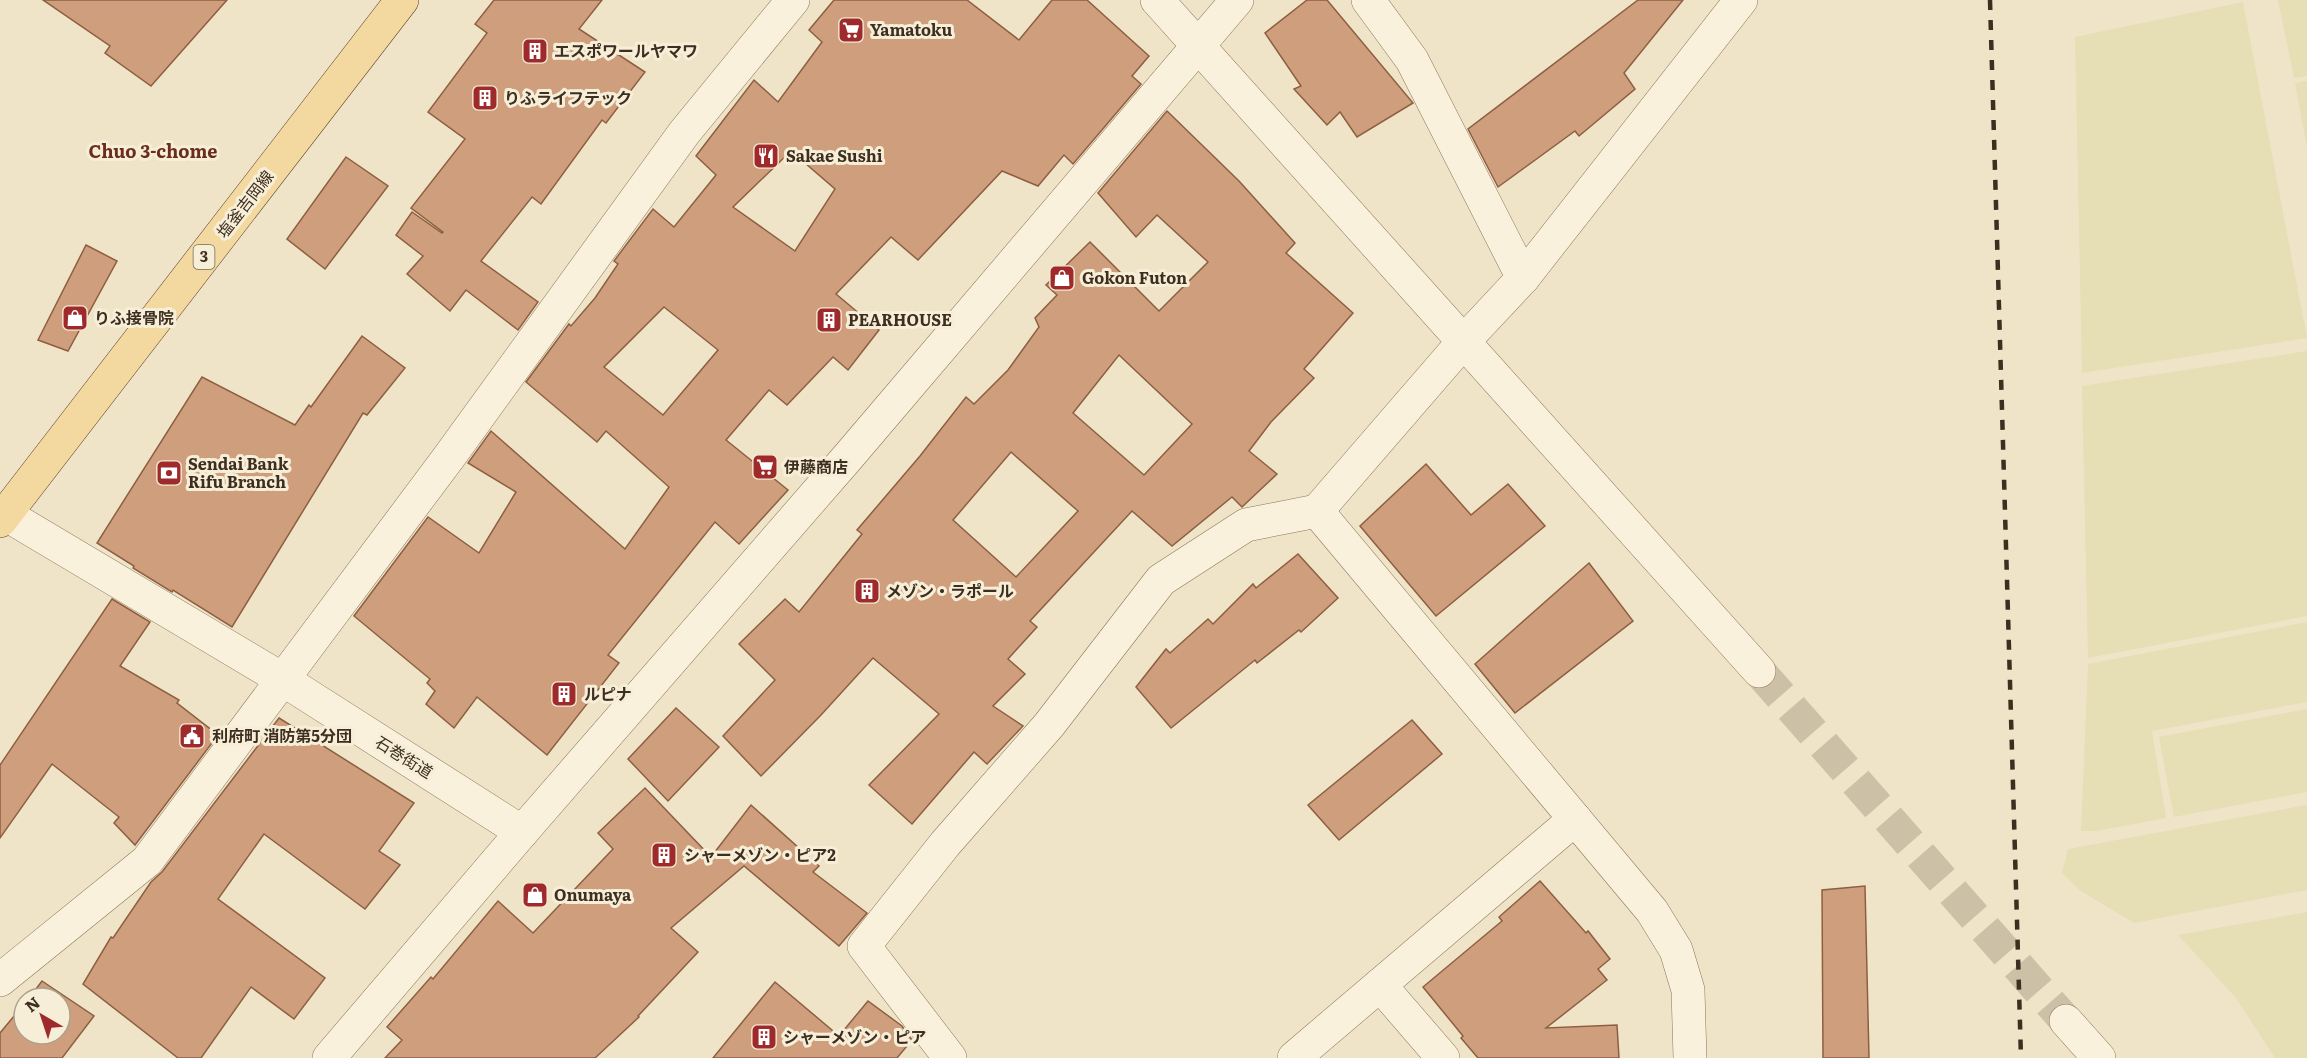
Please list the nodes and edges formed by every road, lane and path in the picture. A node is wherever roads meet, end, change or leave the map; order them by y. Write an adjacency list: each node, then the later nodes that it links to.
1 (402, 0): 11 (main road, 塩釜吉岡線 / 3)
2 (792, 0): 13 (street)
3 (1157, 0): 7 (street)
4 (1237, 0): 7 (street)
5 (1368, 0): 8 (street)
6 (1741, 0): 8 (street)
7 (1198, 45): 9 (street); 15 (street)
8 (1523, 278): 9 (street)
9 (1464, 341): 10 (street); 12 (street)
10 (1317, 511): 14 (street); 20 (street)
11 (2, 516): 13 (street, 石巻街道)
12 (1759, 671)
13 (282, 679): 15 (street, 石巻街道); 16 (street)
14 (1575, 819): 17 (street); 23 (street)
15 (522, 832): 19 (street)
16 (0, 981)
17 (1380, 985): 21 (street); 22 (street)
18 (2066, 1021): 24 (street)
19 (329, 1058)
20 (950, 1058)
21 (1294, 1058)
22 (1443, 1058)
23 (1690, 1058)
24 (2098, 1058)

